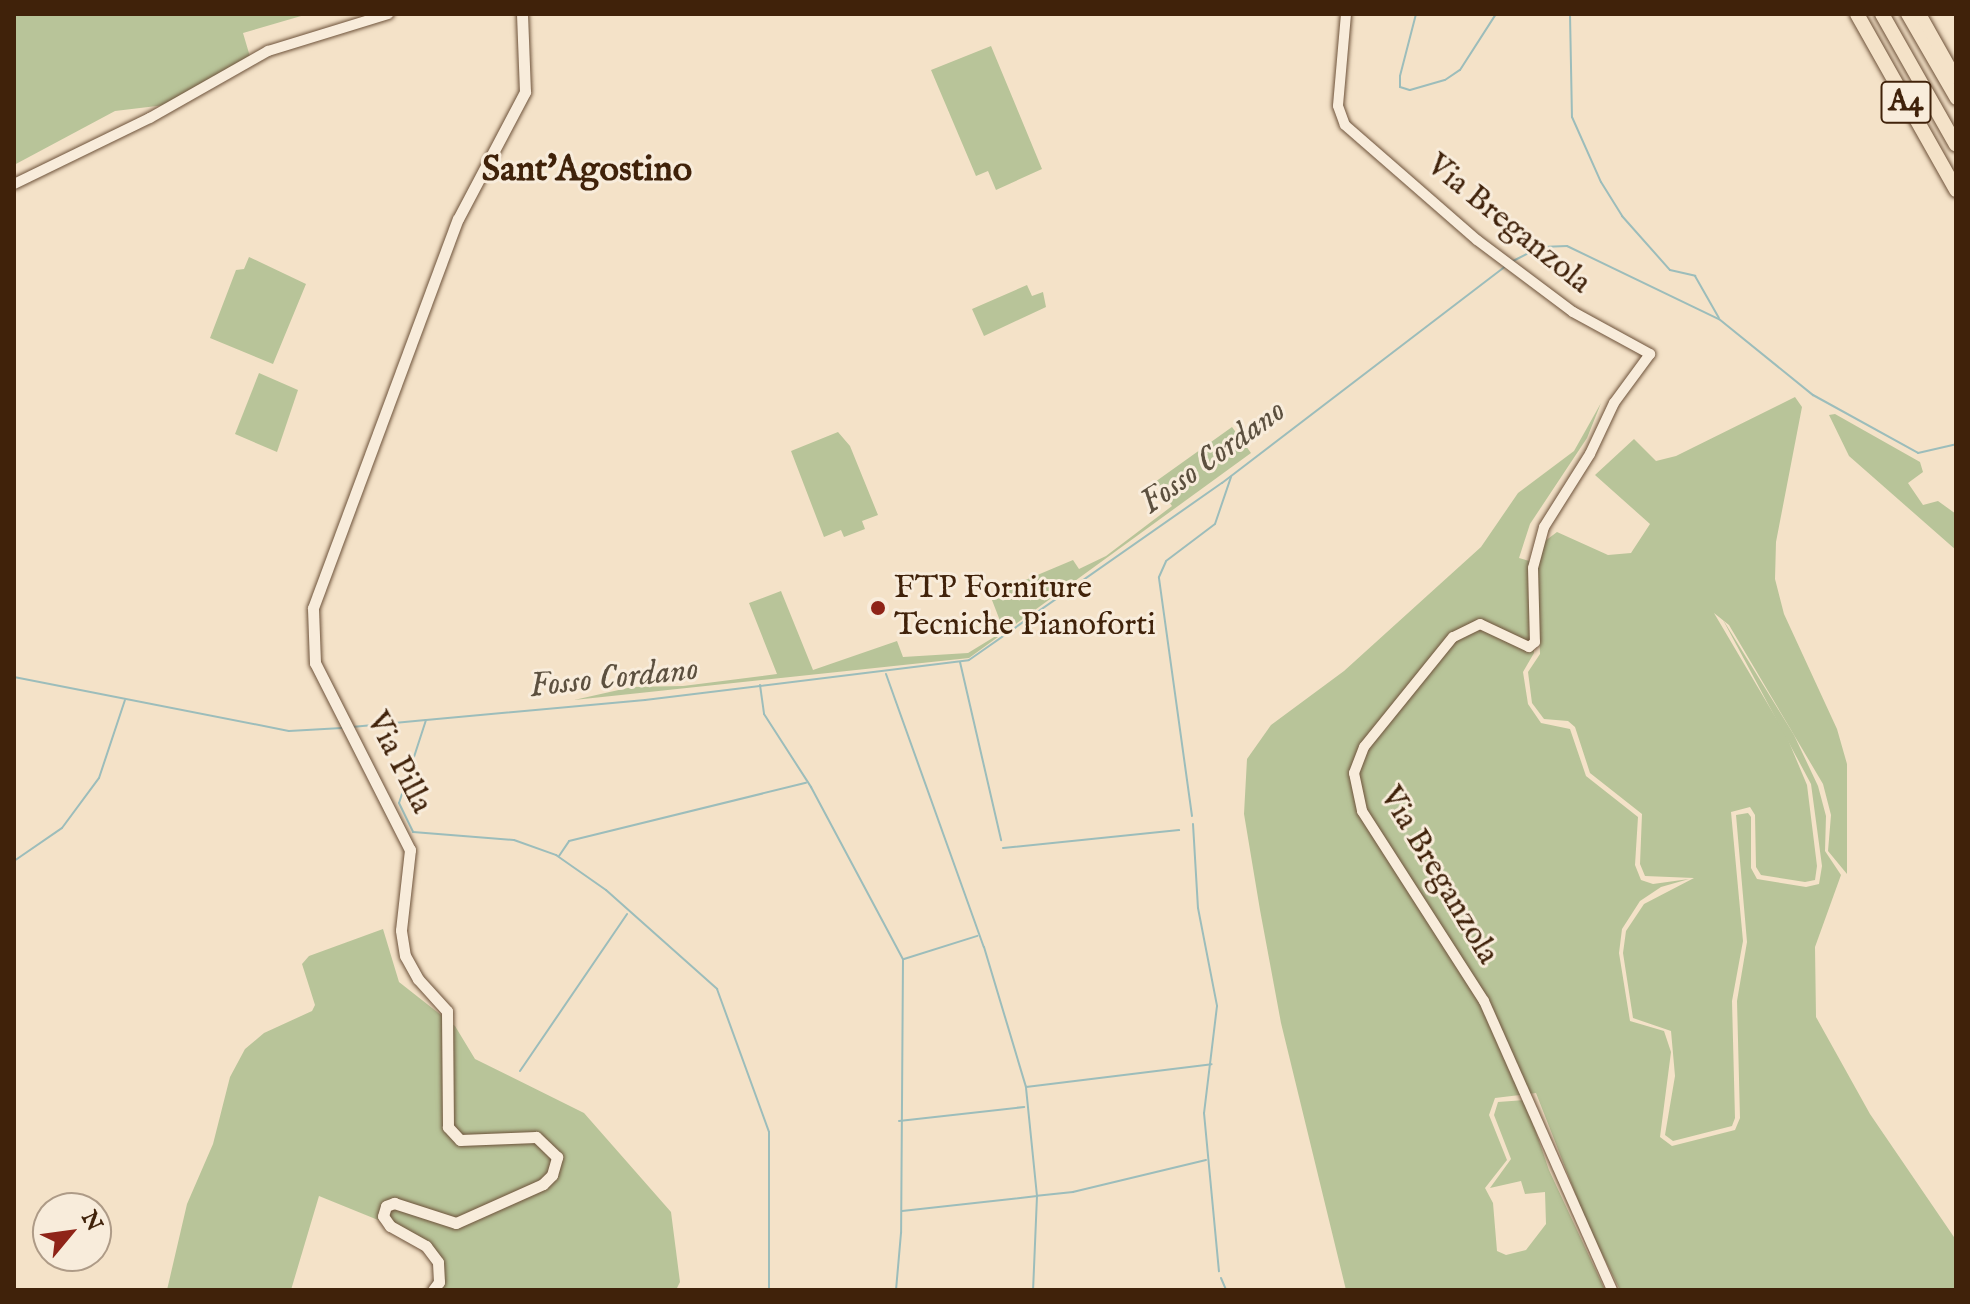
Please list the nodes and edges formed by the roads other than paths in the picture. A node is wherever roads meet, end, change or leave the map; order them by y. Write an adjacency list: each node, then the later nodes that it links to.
1 (388, 14): 11 (street)
2 (522, 14): 13 (main road, Via Pilla)
3 (1346, 14): 14 (street, Via Breganzola)
4 (1857, 14): 12 (highway, A4)
5 (1882, 14): 10 (highway, A4)
6 (1907, 14): 9 (highway)
7 (1920, 14): 8 (highway)
8 (1956, 78)
9 (1956, 99)
10 (1956, 145)
11 (14, 184)
12 (1956, 190)
13 (433, 1290)
14 (1612, 1290)

